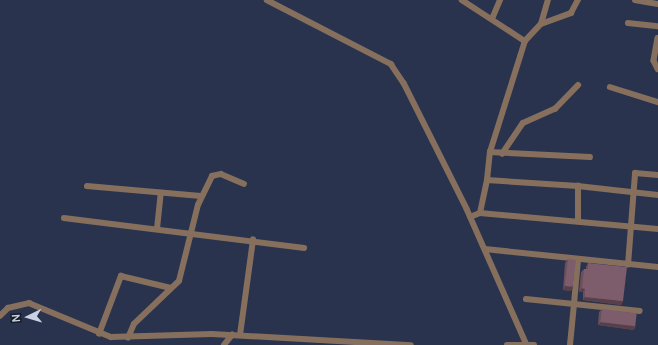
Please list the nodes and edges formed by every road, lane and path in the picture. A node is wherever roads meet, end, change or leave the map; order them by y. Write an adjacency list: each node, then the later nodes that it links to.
1 (267, 0): 31 (street)
2 (462, 0): 8 (street)
3 (500, 0): 8 (street)
4 (548, 0): 10 (street)
5 (578, 0): 10 (street)
6 (635, 0): 7 (street)
7 (658, 4)
8 (492, 19): 13 (street)
9 (628, 22): 11 (street)
10 (540, 24): 13 (street)
11 (658, 26)
12 (658, 38): 14 (street)
13 (525, 41): 18 (street)
14 (658, 69)
15 (578, 85): 19 (street)
16 (610, 87): 17 (street)
17 (658, 102)
18 (490, 152): 19 (street); 22 (street)
19 (502, 154): 20 (street)
20 (590, 157)
21 (658, 175): 26 (street)
22 (487, 180): 25 (street); 30 (street)
23 (244, 184): 29 (street)
24 (87, 186): 27 (street)
25 (578, 186): 26 (street); 33 (street)
26 (632, 192): 28 (street); 34 (street)
27 (161, 193): 29 (street); 35 (street)
28 (658, 195)
29 (202, 196): 37 (street)
30 (480, 213): 31 (street); 33 (street)
31 (470, 217): 40 (street)
32 (64, 218): 35 (street)
33 (578, 221): 34 (street)
34 (630, 227): 36 (street); 42 (street)
35 (157, 229): 37 (street)
36 (658, 229)
37 (191, 233): 38 (street); 44 (street)
38 (253, 240): 39 (street); 51 (street)
39 (304, 248)
40 (485, 249): 41 (street); 57 (street)
41 (578, 260): 42 (street); 46 (street)
42 (628, 265): 43 (street)
43 (658, 266)
44 (171, 288): 49 (street); 52 (street)
45 (526, 299): 46 (street)
46 (574, 304): 47 (street); 59 (street)
47 (640, 311)
48 (0, 316): 49 (street)
49 (99, 334): 52 (street)
50 (232, 335): 51 (street); 52 (street); 53 (street)
51 (240, 336): 55 (street)
52 (128, 338)
53 (228, 344)
54 (516, 344): 56 (street); 57 (street)
55 (411, 345)
56 (507, 345)
57 (527, 345): 58 (street)
58 (534, 345)
59 (570, 345)

